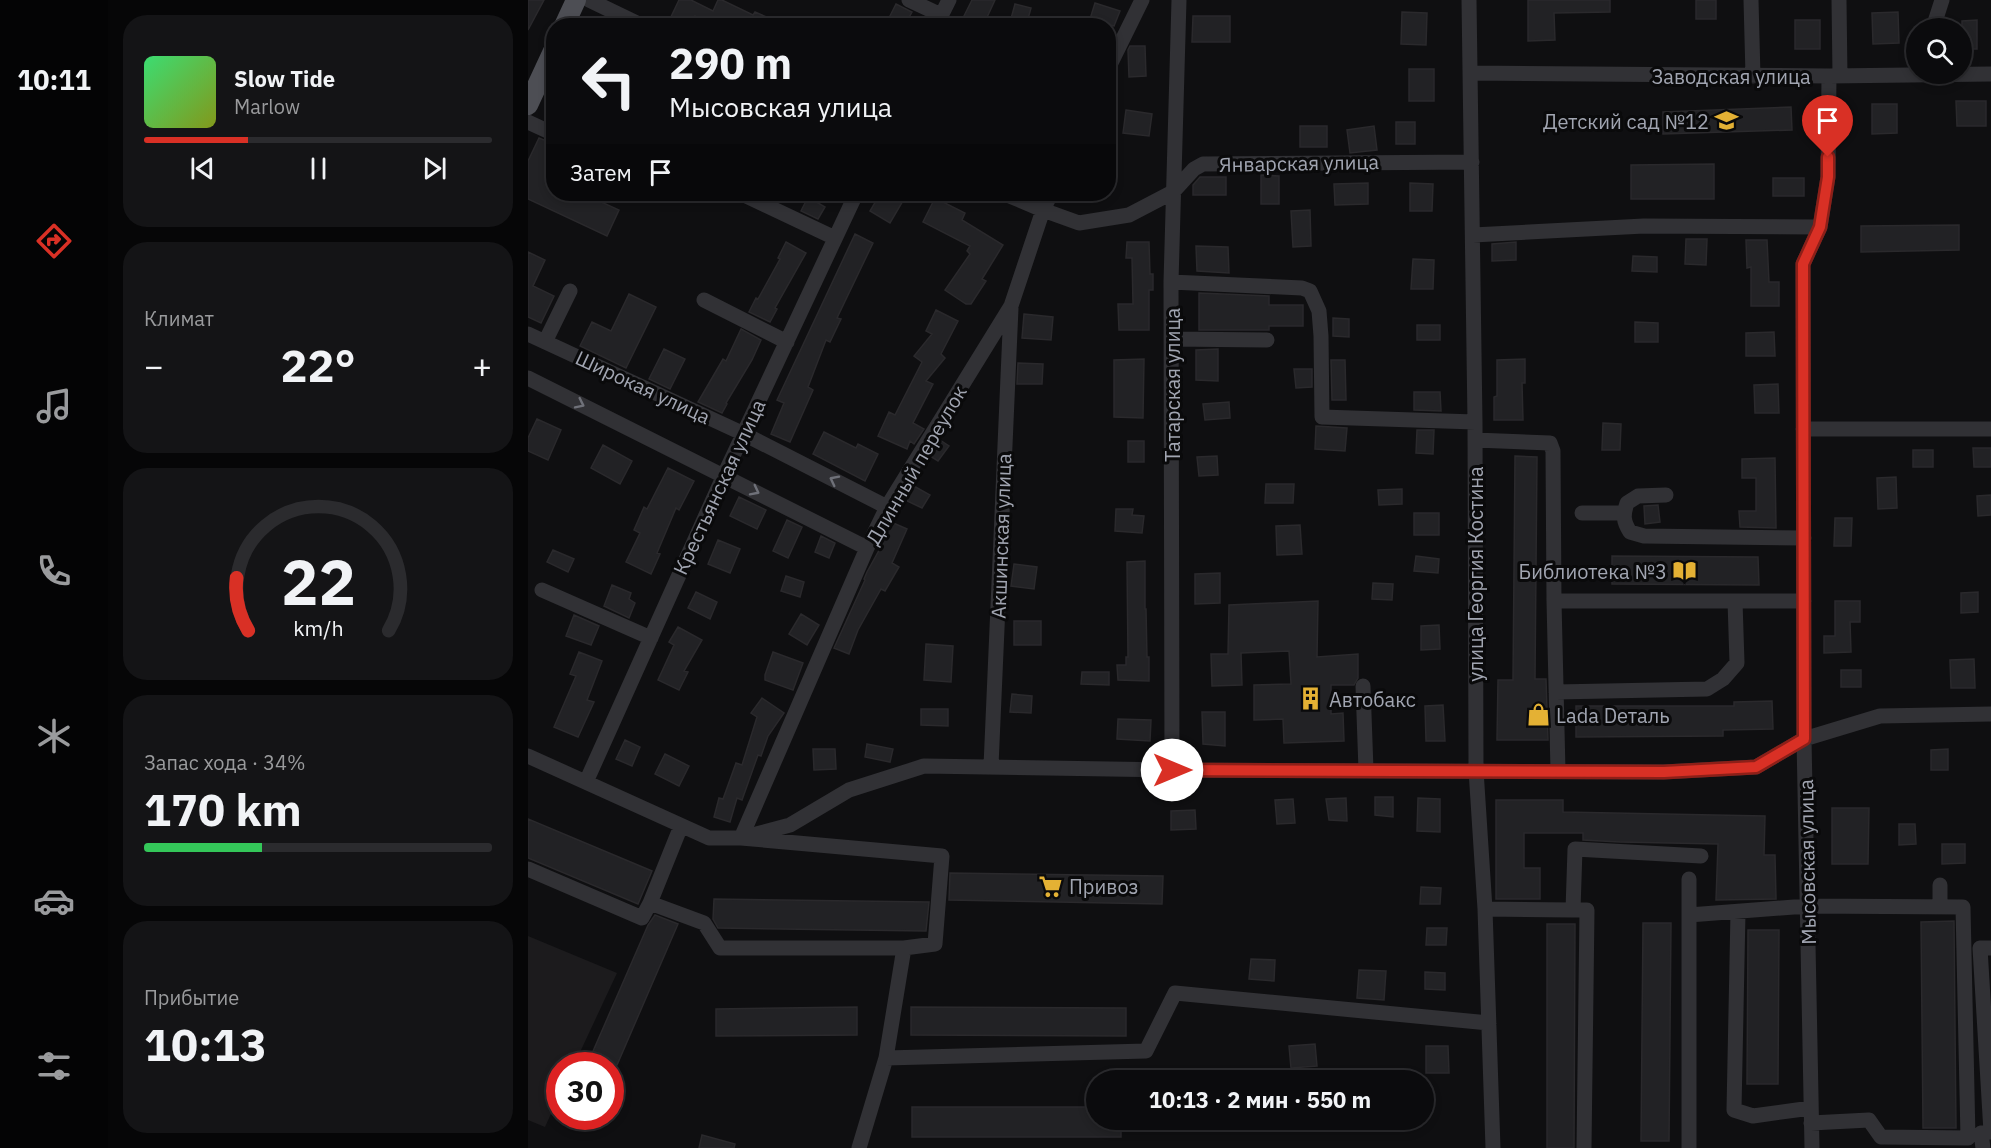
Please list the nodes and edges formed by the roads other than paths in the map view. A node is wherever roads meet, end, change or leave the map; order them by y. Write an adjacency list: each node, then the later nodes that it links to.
1 (576, 0): 11 (main road)
2 (589, 0): 12 (street)
3 (909, 0): 13 (street)
4 (949, 0): 14 (street)
5 (1142, 0): 16 (street)
6 (1179, 0): 28 (street, Татарская улица)
7 (1469, 0): 18 (street, улица Георгия Костина)
8 (1751, 0): 22 (street)
9 (1839, 0): 23 (street, Мысовская улица)
10 (1942, 0): 15 (street)
11 (568, 18)
12 (626, 18)
13 (936, 18)
14 (940, 18)
15 (1937, 18)
16 (1116, 53)
17 (546, 64): 24 (main road)
18 (1470, 73): 22 (street, Заводская улица); 27 (street, улица Георгия Костина)
19 (1906, 74): 23 (street, Заводская улица)
20 (1972, 74): 21 (street, Заводская улица)
21 (1991, 74)
22 (1753, 76): 23 (street, Заводская улица)
23 (1835, 76): 34 (street, Мысовская улица)
24 (530, 95)
25 (528, 122): 26 (street)
26 (546, 130)
27 (1472, 162): 28 (street, Январская улица); 35 (street, улица Георгия Костина)
28 (1173, 192): 33 (street, Январская улица); 37 (street, Татарская улица)
29 (757, 201): 36 (street)
30 (853, 201): 36 (street, Крестьянская улица)
31 (1022, 201): 33 (street, Январская улица)
32 (1048, 201): 33 (street, Длинный переулок)
33 (1043, 210): 40 (street, Длинный переулок)
34 (1820, 227): 35 (street); 48 (street, Мысовская улица)
35 (1473, 235): 47 (street, улица Георгия Костина)
36 (835, 237): 45 (street, Крестьянская улица)
37 (1171, 282): 42 (street, Татарская улица); 47 (street)
38 (570, 291): 44 (street)
39 (704, 300): 45 (street)
40 (1011, 306): 54 (street, Длинный переулок); 69 (street, Акшинская улица)
41 (528, 334): 44 (street, Широкая улица)
42 (1172, 339): 43 (street); 70 (street, Татарская улица)
43 (1267, 340)
44 (545, 342): 50 (street, Широкая улица)
45 (787, 342): 50 (street, Крестьянская улица)
46 (528, 378): 52 (street, Широкая улица, one-way to 52)
47 (1475, 422): 51 (street, улица Георгия Костина)
48 (1803, 429): 49 (street); 57 (street, Мысовская улица)
49 (1991, 429)
50 (744, 434): 52 (street, Крестьянская улица); 54 (street, Широкая улица, one-way to 50)
51 (1475, 440): 60 (street); 72 (street, улица Георгия Костина)
52 (724, 475): 58 (street, Широкая улица, one-way to 58); 63 (street, Крестьянская улица)
53 (1666, 495): 56 (street)
54 (886, 507): 58 (street, Длинный переулок)
55 (1582, 513): 56 (street)
56 (1623, 513): 57 (street)
57 (1804, 538): 62 (street, Мысовская улица)
58 (867, 548): 76 (street, Длинный переулок)
59 (542, 590): 63 (street)
60 (1554, 601): 61 (street); 65 (street)
61 (1735, 601): 62 (street); 65 (street)
62 (1804, 601): 67 (street, Мысовская улица)
63 (651, 638): 74 (street, Крестьянская улица)
64 (1363, 687): 71 (street)
65 (1556, 692): 73 (street)
66 (1991, 714): 67 (street)
67 (1804, 739): 73 (street); 82 (street, Мысовская улица)
68 (528, 756): 74 (street)
69 (991, 766): 70 (street); 76 (street)
70 (1172, 770): 71 (street)
71 (1366, 770): 72 (street)
72 (1476, 770): 73 (street); 84 (street, улица Георгия Костина)
73 (1558, 771)
74 (586, 782): 75 (street)
75 (681, 826): 76 (street); 81 (street)
76 (741, 838): 88 (street)
77 (1701, 856): 85 (street)
78 (528, 869): 81 (street)
79 (1689, 879): 87 (street)
80 (1940, 885): 83 (street)
81 (650, 903): 88 (street)
82 (1808, 906): 83 (street); 86 (street); 92 (street, Мысовская улица)
83 (1940, 907): 92 (street)
84 (1485, 909): 85 (street); 90 (street, улица Георгия Костина)
85 (1573, 910): 96 (street)
86 (1738, 912): 87 (street); 92 (street)
87 (1689, 915): 97 (street)
88 (904, 948): 91 (street)
89 (1991, 948): 93 (street)
90 (1489, 1023): 91 (street); 95 (street, улица Георгия Костина)
91 (886, 1058): 94 (street)
92 (1811, 1115): 98 (street, Мысовская улица)
93 (1991, 1132): 99 (street)
94 (859, 1148)
95 (1493, 1148)
96 (1584, 1148)
97 (1689, 1148)
98 (1812, 1148)
99 (1983, 1148)

